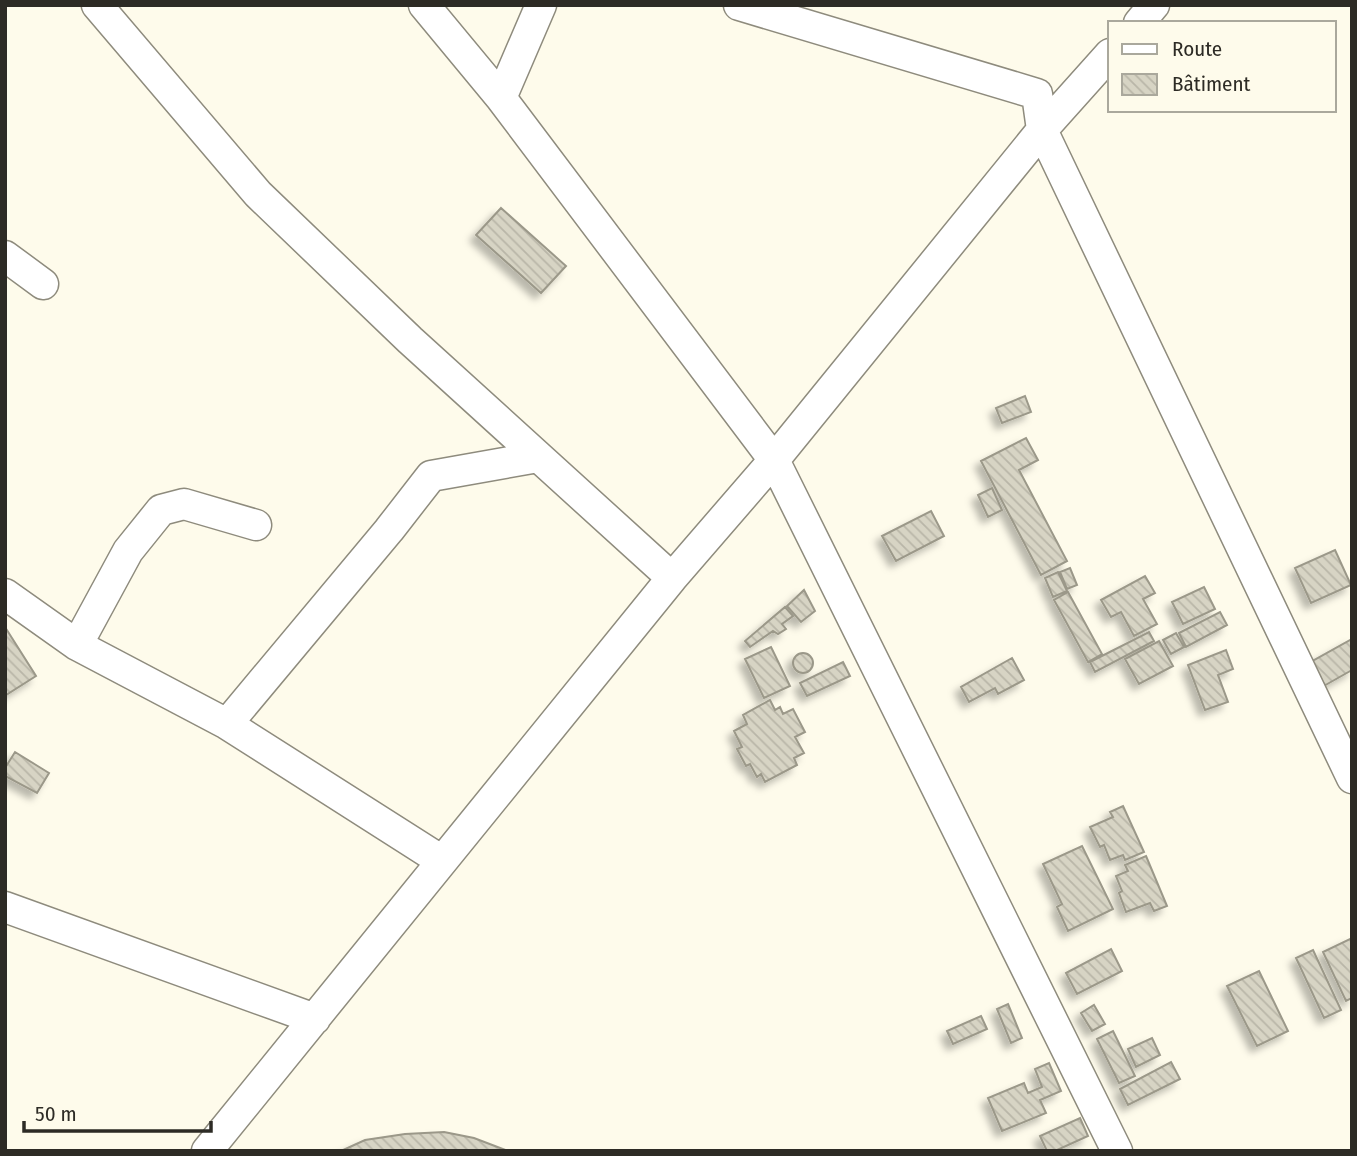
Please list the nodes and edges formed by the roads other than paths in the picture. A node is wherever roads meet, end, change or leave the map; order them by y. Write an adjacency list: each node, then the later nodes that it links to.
1 (97, 5): 12 (street)
2 (424, 5): 8 (street)
3 (541, 5): 8 (street)
4 (738, 5): 9 (street)
5 (1154, 5): 6 (street)
6 (1141, 21)
7 (1108, 56): 9 (street)
8 (501, 98): 13 (street)
9 (1042, 130): 13 (street); 19 (street)
10 (5, 256): 11 (street)
11 (43, 284)
12 (538, 457): 15 (street); 18 (street)
13 (774, 460): 15 (street); 24 (street)
14 (256, 525): 17 (street)
15 (672, 578): 20 (street)
16 (5, 594): 17 (street)
17 (77, 645): 18 (street)
18 (227, 724): 20 (street)
19 (1352, 778)
20 (442, 860): 22 (street)
21 (5, 907): 22 (street)
22 (315, 1019): 23 (street)
23 (207, 1151)
24 (1117, 1151)

